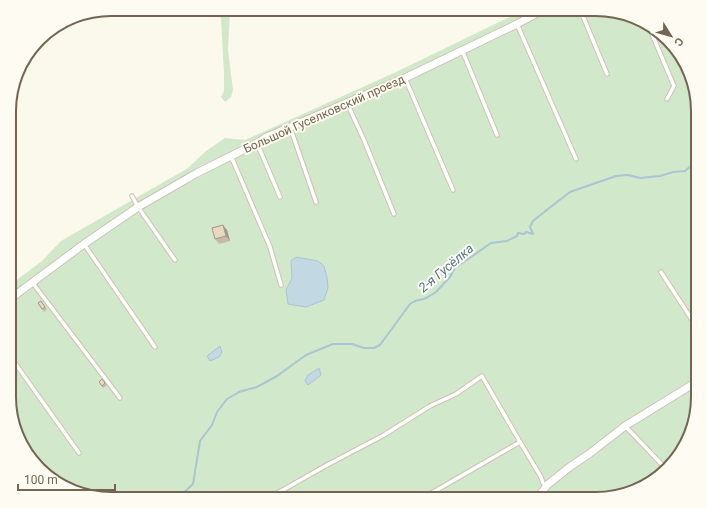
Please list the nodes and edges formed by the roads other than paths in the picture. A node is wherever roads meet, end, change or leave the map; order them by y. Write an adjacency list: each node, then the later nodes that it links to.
1 (532, 16): 3 (street, Большой Гуселковский проезд)
2 (583, 16): 6 (lane)
3 (517, 24): 5 (street, Большой Гуселковский проезд); 14 (lane)
4 (652, 35): 8 (lane)
5 (462, 50): 7 (street, Большой Гуселковский проезд); 11 (lane)
6 (607, 74)
7 (405, 78): 9 (street, Большой Гуселковский проезд); 15 (lane)
8 (667, 99)
9 (347, 103): 10 (street, Большой Гуселковский проезд); 20 (lane)
10 (290, 127): 12 (street, Большой Гуселковский проезд); 18 (lane)
11 (496, 135)
12 (257, 143): 13 (street, Большой Гуселковский проезд); 17 (lane)
13 (231, 156): 19 (street, Большой Гуселковский проезд); 25 (lane)
14 (576, 159)
15 (453, 190)
16 (132, 196): 19 (lane)
17 (280, 197)
18 (316, 202)
19 (138, 207): 21 (street, Большой Гуселковский проезд); 22 (lane)
20 (394, 214)
21 (84, 244): 24 (street, Большой Гуселковский проезд); 28 (lane)
22 (175, 260)
23 (661, 272): 27 (lane)
24 (32, 282): 26 (street, Большой Гуселковский проезд); 31 (lane)
25 (281, 285)
26 (16, 294)
27 (691, 318)
28 (155, 347)
29 (16, 365): 34 (lane)
30 (691, 385): 32 (street)
31 (120, 398)
32 (625, 426): 35 (lane); 39 (street)
33 (520, 442): 36 (lane); 37 (lane); 38 (lane)
34 (79, 453)
35 (663, 464)
36 (543, 483)
37 (279, 492)
38 (433, 492)
39 (542, 492)

